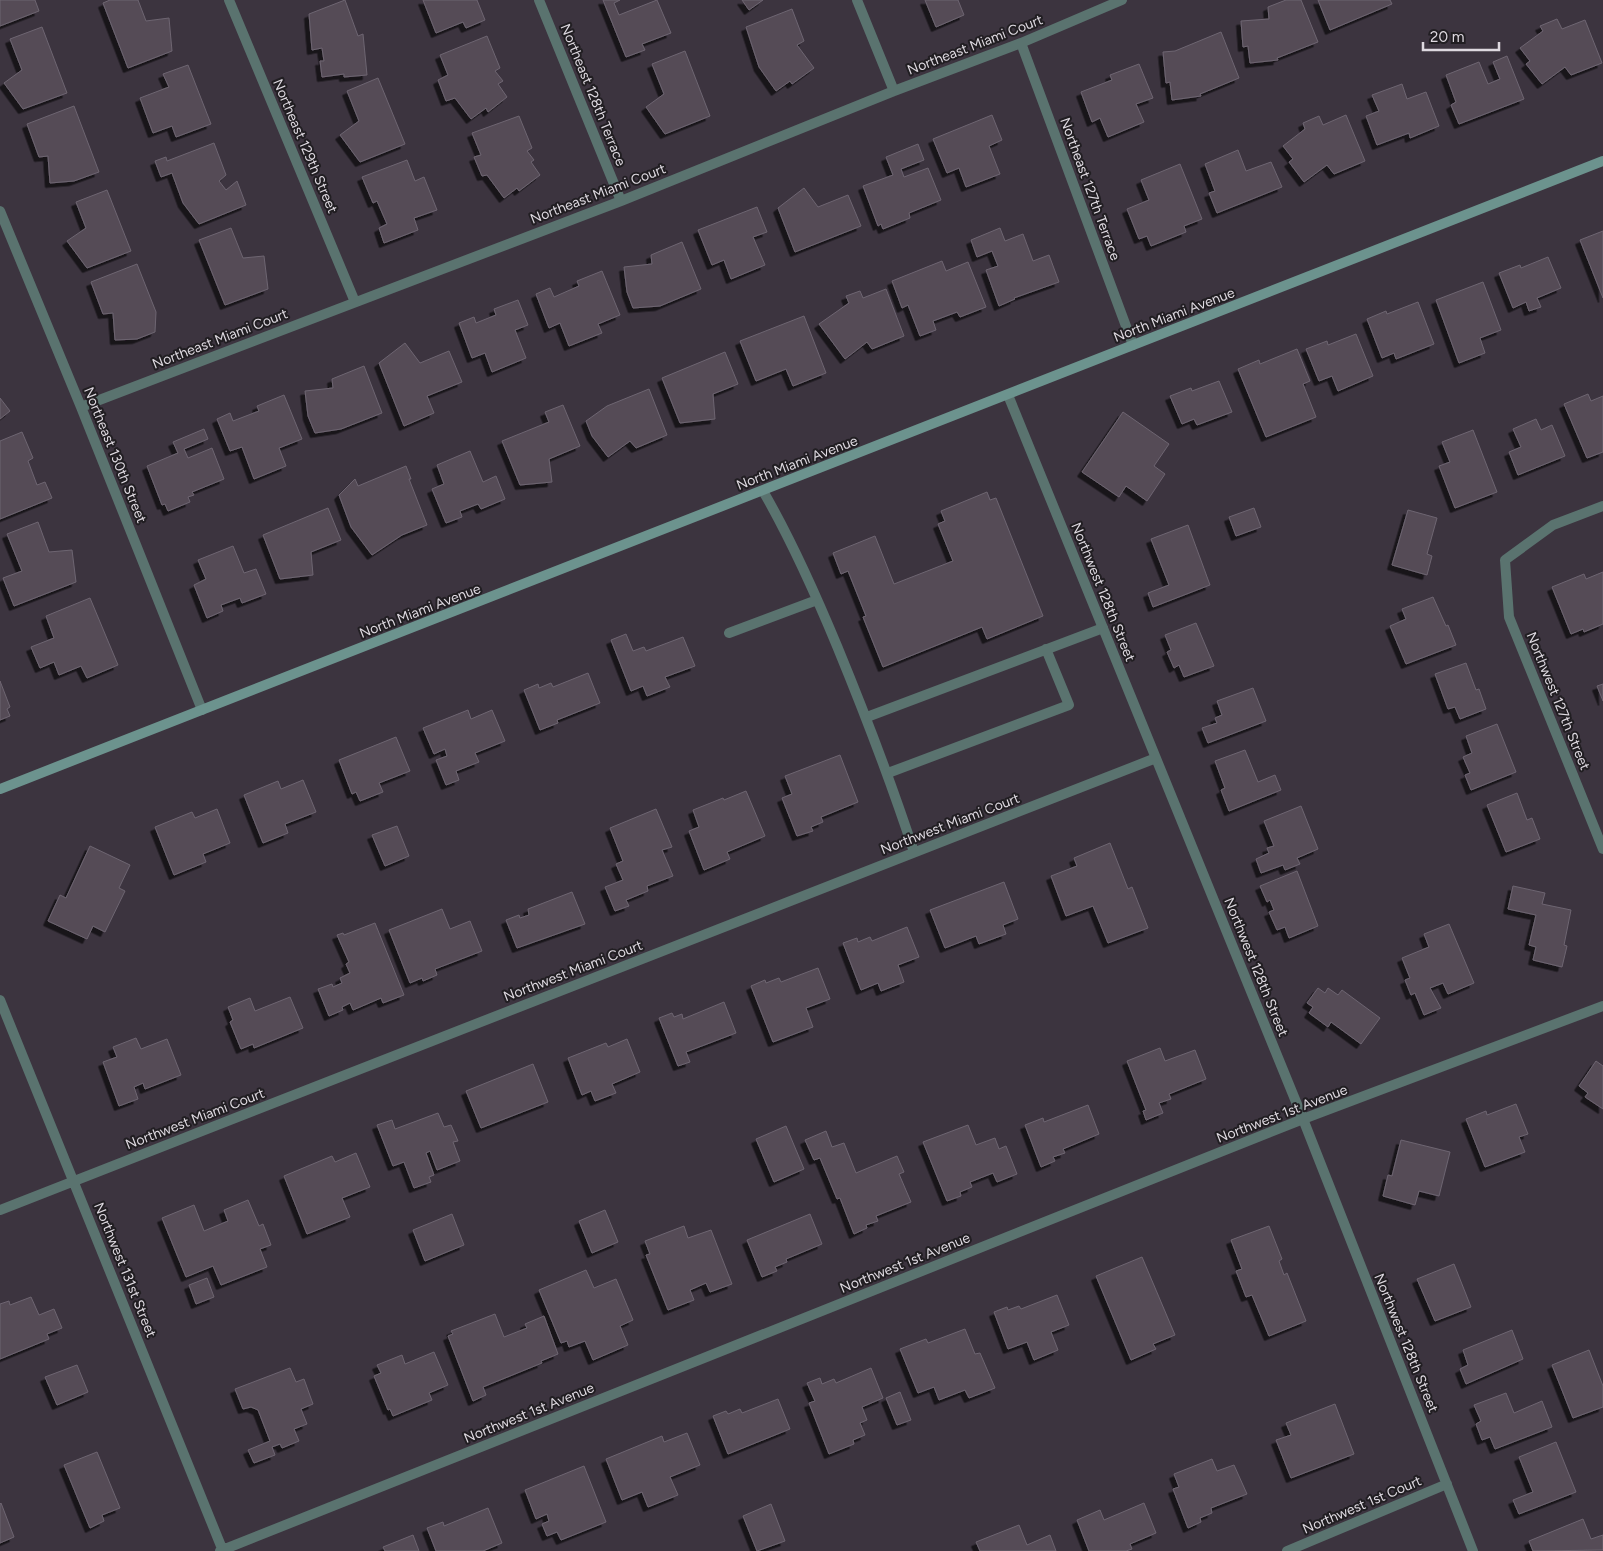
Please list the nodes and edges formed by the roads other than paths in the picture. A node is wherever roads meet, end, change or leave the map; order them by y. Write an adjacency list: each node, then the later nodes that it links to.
1 (230, 0): 10 (street, Northeast 129th Street)
2 (539, 0): 8 (street, Northeast 128th Terrace)
3 (857, 0): 6 (street)
4 (1122, 0): 5 (street, Northeast Miami Court)
5 (1020, 43): 6 (street, Northeast Miami Court); 11 (street, Northeast 127th Terrace)
6 (894, 91): 8 (street, Northeast Miami Court)
7 (1603, 161): 11 (street, North Miami Avenue)
8 (621, 201): 10 (street, Northeast Miami Court)
9 (0, 211): 13 (street, Northeast 130th Street)
10 (355, 302): 13 (street, Northeast Miami Court)
11 (1133, 345): 12 (street, North Miami Avenue)
12 (1008, 395): 14 (street, North Miami Avenue); 17 (street, Northwest 128th Street)
13 (81, 407): 20 (street, Northeast 130th Street)
14 (763, 491): 16 (street); 20 (street, North Miami Avenue)
15 (1603, 506): 25 (street, Northwest 127th Street)
16 (817, 600): 18 (street); 21 (street)
17 (1103, 628): 19 (street); 22 (street, Northwest 128th Street)
18 (729, 633)
19 (1046, 650): 21 (street); 23 (street)
20 (202, 710): 24 (street, North Miami Avenue)
21 (866, 717): 23 (street)
22 (1156, 758): 26 (street, Northwest Miami Court); 29 (street, Northwest 128th Street)
23 (888, 773): 26 (street)
24 (0, 789)
25 (1603, 849)
26 (914, 852): 30 (street, Northwest Miami Court)
27 (0, 1000): 30 (street, Northwest 131st Street)
28 (1603, 1006): 29 (street, Northwest 1st Avenue)
29 (1303, 1119): 32 (street, Northwest 128th Street); 33 (street, Northwest 1st Avenue)
30 (74, 1181): 31 (street, Northwest Miami Court); 33 (street, Northwest 131st Street)
31 (0, 1210)
32 (1447, 1484): 34 (street, Northwest 1st Court); 35 (street, Northwest 128th Street)
33 (222, 1551)
34 (1287, 1551)
35 (1473, 1551)

